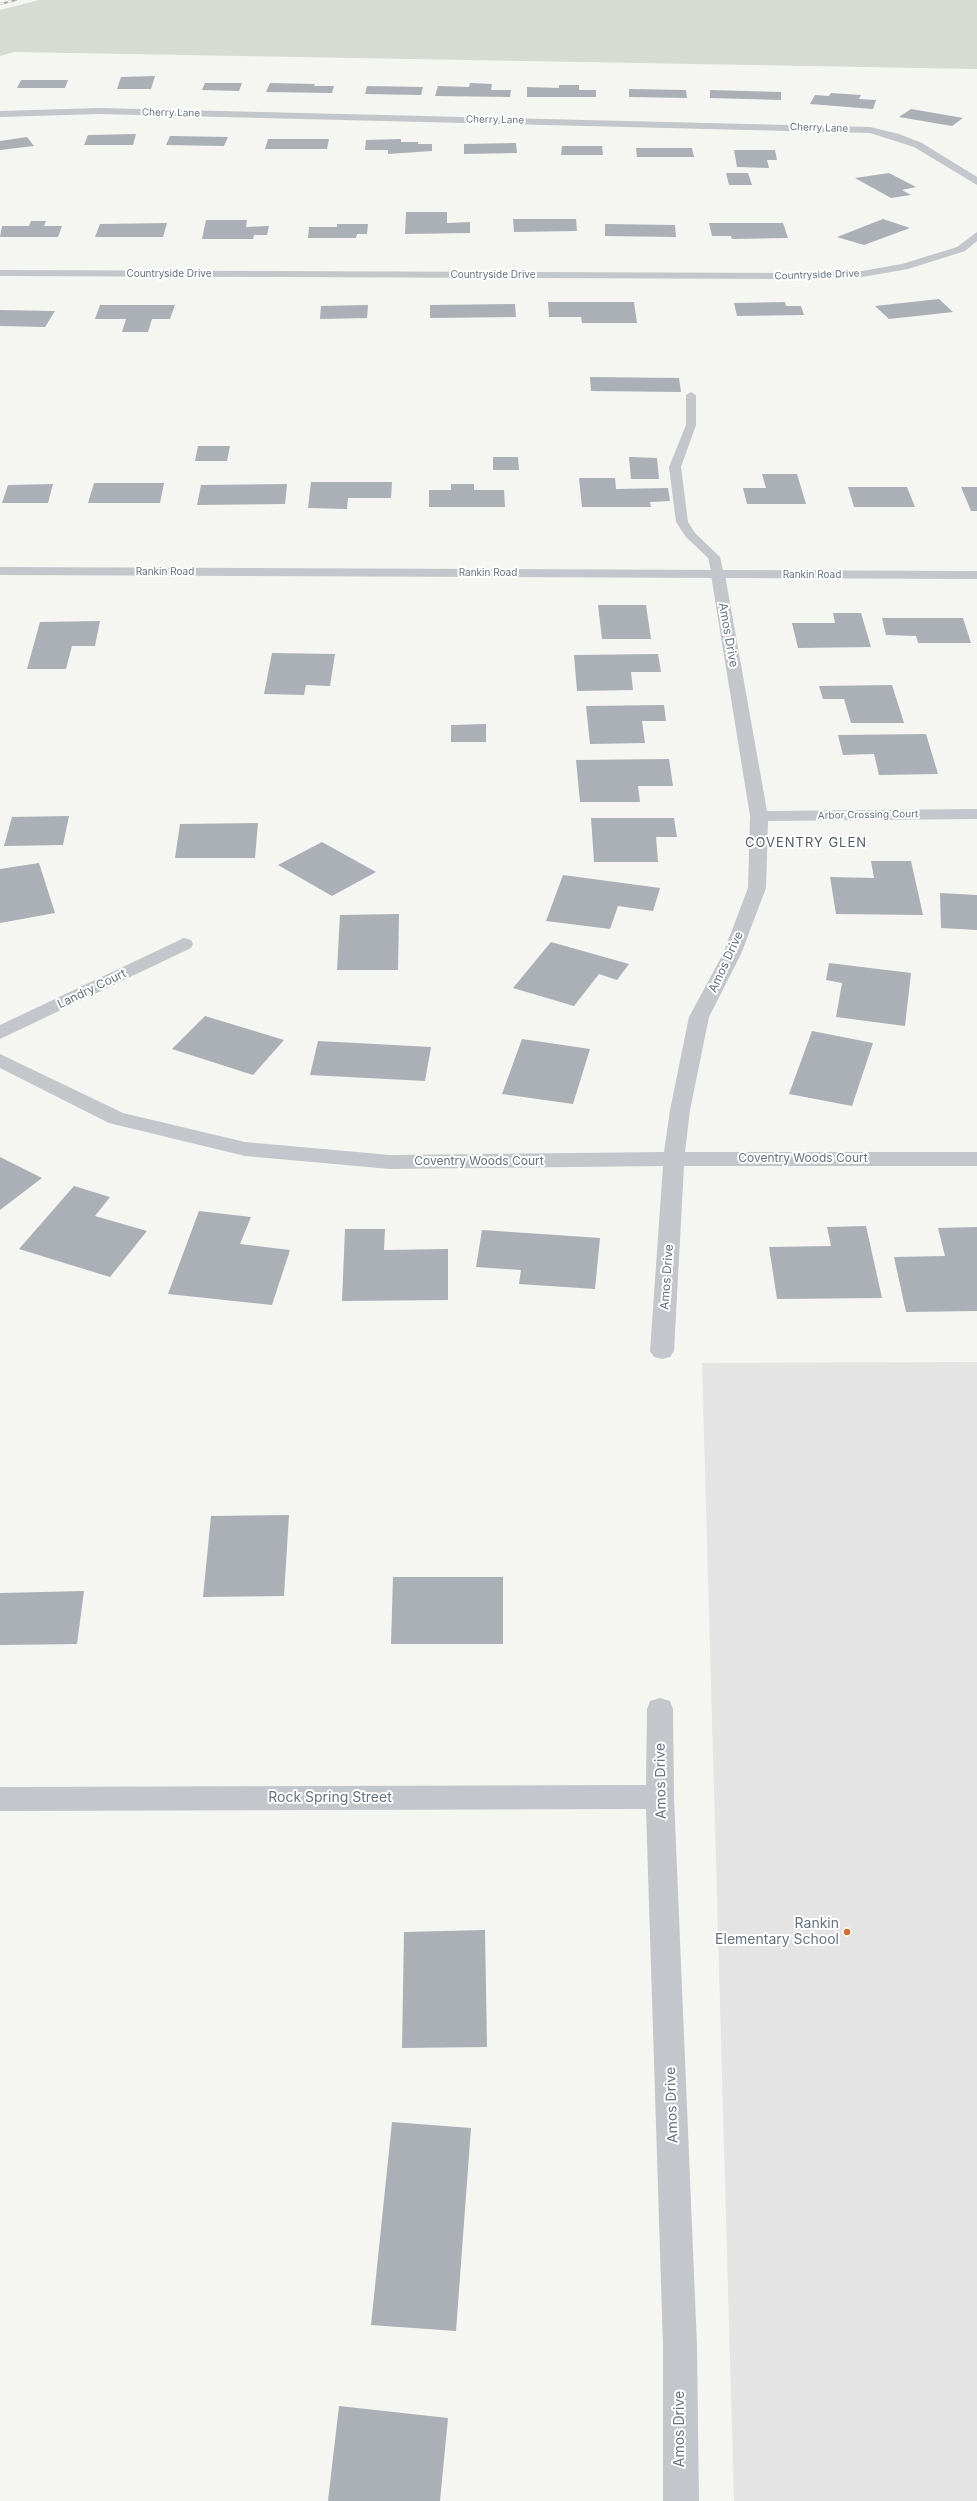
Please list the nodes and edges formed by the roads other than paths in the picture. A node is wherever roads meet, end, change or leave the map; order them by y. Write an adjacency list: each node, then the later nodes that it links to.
1 (0, 114): 2 (street, Cherry Lane)
2 (977, 182)
3 (977, 235): 4 (street, Countryside Drive)
4 (0, 273)
5 (691, 395): 7 (lane)
6 (0, 571): 7 (street, Rankin Road)
7 (718, 575): 8 (street, Rankin Road); 10 (street, Amos Drive)
8 (977, 575)
9 (977, 814): 10 (street, Arbor Crossing Court)
10 (759, 816): 15 (street, Amos Drive)
11 (184, 944): 12 (street, Landry Court)
12 (0, 1033)
13 (0, 1060): 15 (street, Coventry Woods Court)
14 (977, 1158): 15 (street, Coventry Woods Court)
15 (674, 1159): 16 (street, Amos Drive)
16 (662, 1351)
17 (660, 1709): 18 (street, Amos Drive)
18 (660, 1797): 19 (street, Rock Spring Street); 20 (street, Amos Drive)
19 (0, 1800)
20 (680, 2501)

